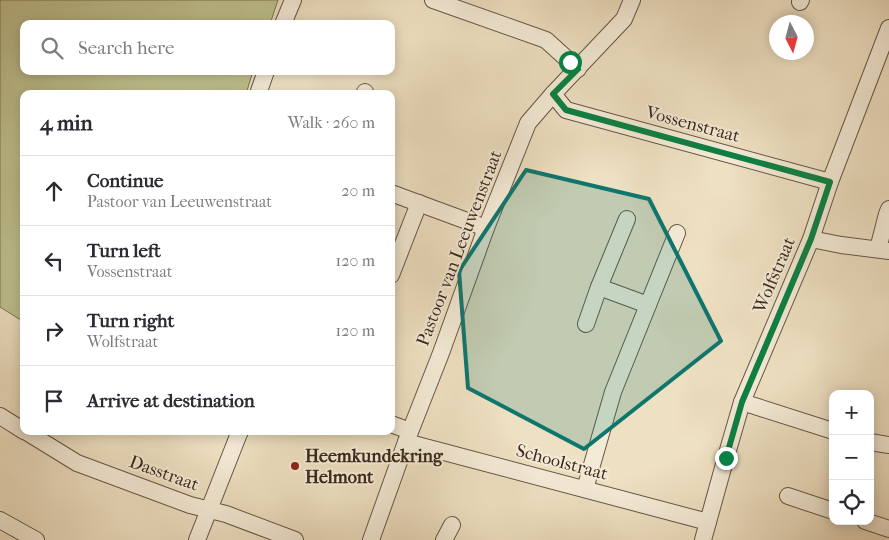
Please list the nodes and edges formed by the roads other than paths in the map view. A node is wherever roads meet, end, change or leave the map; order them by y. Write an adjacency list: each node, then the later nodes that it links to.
1 (293, 0): 4 (street)
2 (433, 0): 6 (street)
3 (632, 0): 6 (street, Pastoor van Leeuwenstraat)
4 (285, 20)
5 (889, 28): 10 (street, Wolfstraat)
6 (578, 69): 9 (street, Pastoor van Leeuwenstraat)
7 (265, 75): 8 (street)
8 (259, 90)
9 (553, 94): 10 (street, Vossenstraat); 15 (street, Pastoor van Leeuwenstraat)
10 (830, 182): 17 (street, Wolfstraat)
11 (395, 194): 12 (street)
12 (419, 203): 15 (street); 19 (street)
13 (889, 209): 18 (street)
14 (627, 219): 20 (street)
15 (486, 228): 30 (street, Pastoor van Leeuwenstraat)
16 (677, 233): 21 (street)
17 (811, 239): 18 (street); 23 (street, Wolfstraat)
18 (884, 250)
19 (395, 265)
20 (599, 287): 21 (street); 22 (street)
21 (648, 306): 33 (street)
22 (586, 324)
23 (742, 402): 27 (street); 38 (street, Wolfstraat)
24 (0, 416): 26 (street, Dasstraat)
25 (395, 427): 30 (street, Schoolstraat)
26 (20, 428)
27 (829, 430)
28 (31, 435): 35 (street, Dasstraat)
29 (238, 435): 35 (street)
30 (408, 436): 33 (street, Schoolstraat); 45 (street, Pastoor van Leeuwenstraat)
31 (874, 443): 32 (street)
32 (889, 445)
33 (585, 489): 38 (street, Schoolstraat)
34 (788, 496): 36 (street)
35 (209, 510): 43 (street); 44 (street, Dasstraat)
36 (829, 510)
37 (0, 520): 42 (street)
38 (708, 522): 47 (street, Wolfstraat)
39 (874, 524): 41 (street)
40 (452, 525): 46 (street)
41 (889, 529)
42 (34, 540)
43 (197, 540)
44 (295, 540)
45 (371, 540)
46 (444, 540)
47 (703, 540)

